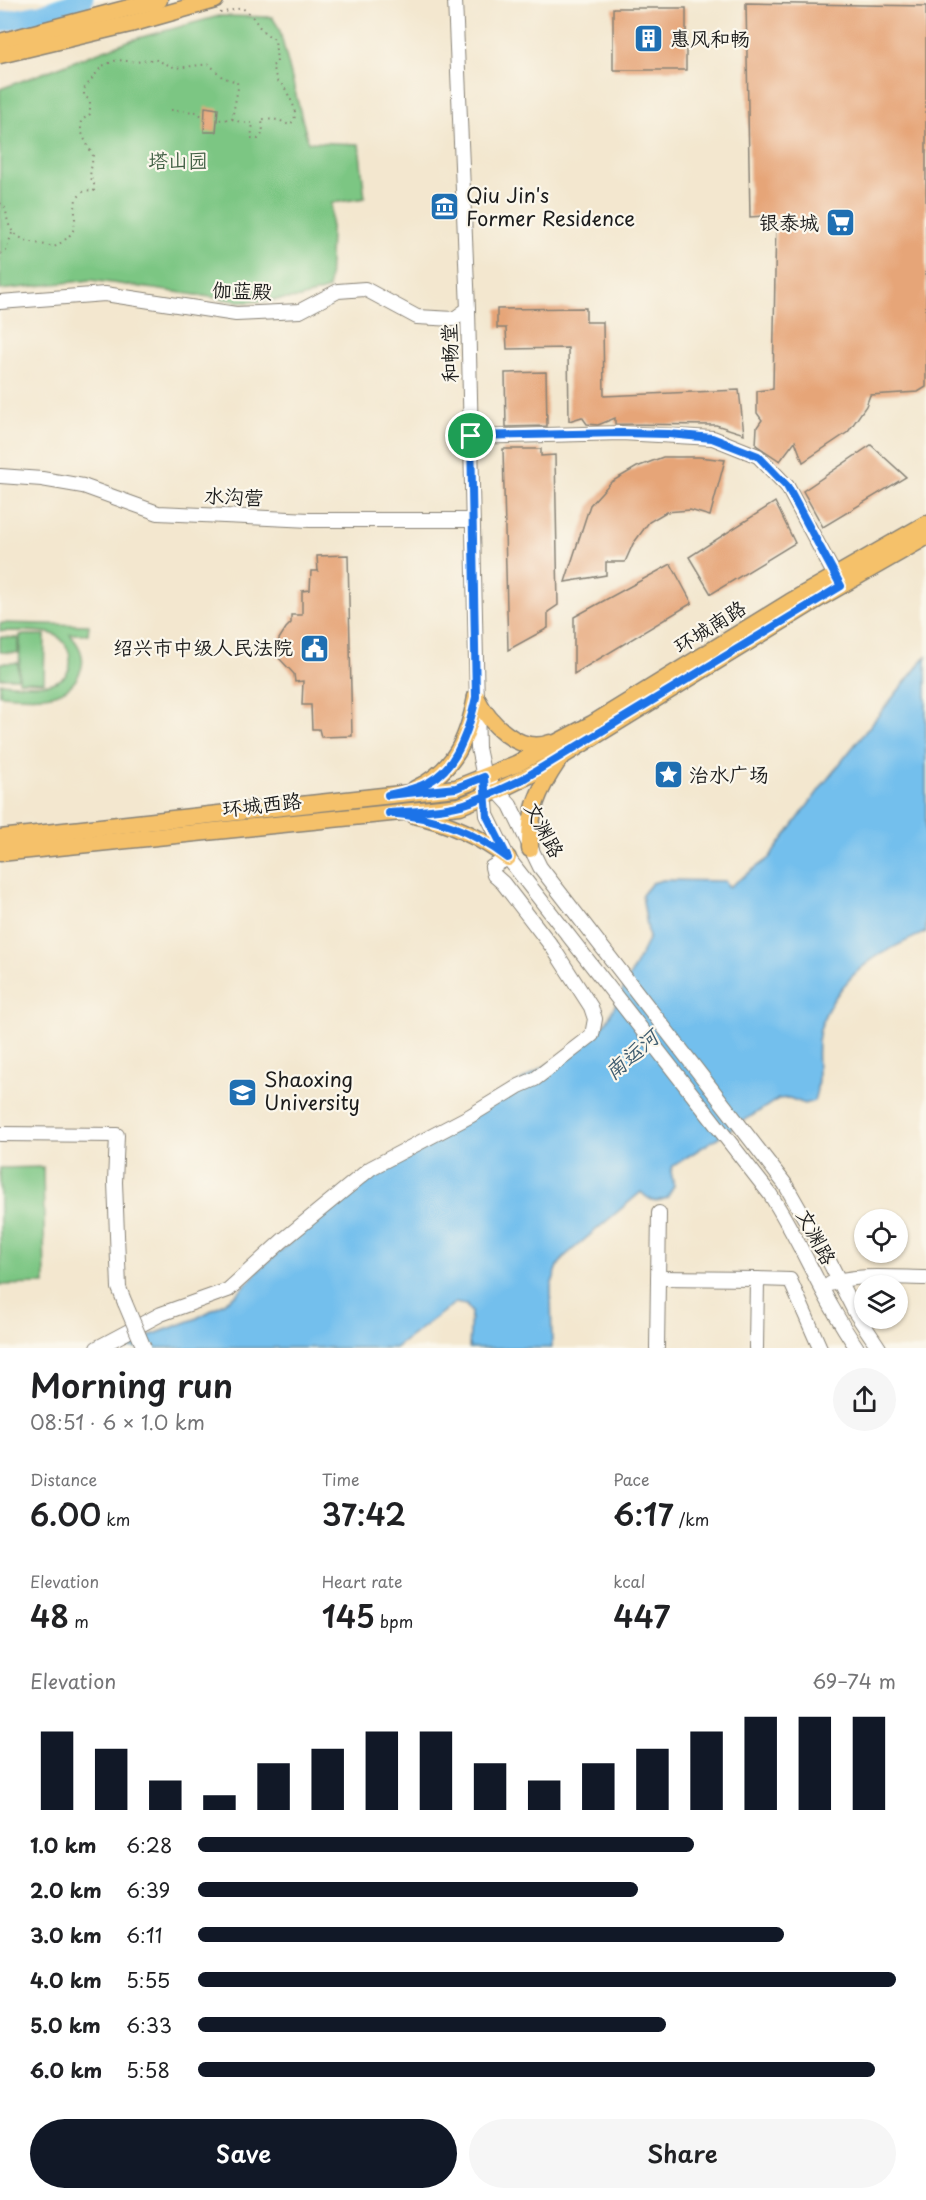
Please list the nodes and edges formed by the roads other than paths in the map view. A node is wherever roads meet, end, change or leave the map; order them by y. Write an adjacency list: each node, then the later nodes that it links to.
1 (159, 0): 5 (main road)
2 (455, 0): 8 (street, 和畅堂)
3 (174, 6): 4 (main road); 6 (main road)
4 (217, 6)
5 (0, 42)
6 (0, 55)
7 (0, 302): 8 (street, 伽蓝殿)
8 (468, 309): 9 (street, 和畅堂)
9 (471, 436): 11 (street, 和畅堂); 14 (street)
10 (0, 476): 11 (street, 水沟营)
11 (472, 520): 15 (street, 和畅堂)
12 (926, 524): 14 (main road, 环城南路)
13 (926, 537): 14 (main road, 环城南路)
14 (838, 581): 16 (main road, 环城南路); 17 (main road, 环城南路)
15 (476, 697): 16 (main road); 19 (street, 和畅堂); 21 (main road)
16 (565, 738): 18 (main road, 环城南路)
17 (559, 758): 18 (main road, 环城南路); 24 (main road)
18 (520, 772): 19 (main road, 环城西路); 20 (main road, 环城西路)
19 (484, 777): 20 (street, 文渊路); 21 (main road, 环城西路)
20 (491, 793): 22 (main road, 环城西路); 24 (street, 文渊路); 26 (street, 文渊路)
21 (388, 795): 23 (main road, 环城西路)
22 (389, 813): 25 (main road, 环城西路); 26 (main road)
23 (0, 838)
24 (530, 849): 32 (street, 文渊路)
25 (0, 853)
26 (508, 858): 33 (street, 文渊路); 34 (street)
27 (0, 1134): 35 (street, bridge)
28 (659, 1213): 29 (street)
29 (658, 1278): 31 (street); 36 (street)
30 (926, 1278): 32 (street)
31 (758, 1279): 37 (street); 38 (street)
32 (838, 1280): 33 (street); 40 (street, 文渊路)
33 (821, 1288): 39 (street, 文渊路)
34 (97, 1348)
35 (144, 1348)
36 (657, 1348)
37 (756, 1348)
38 (820, 1348)
39 (857, 1348)
40 (879, 1348)

